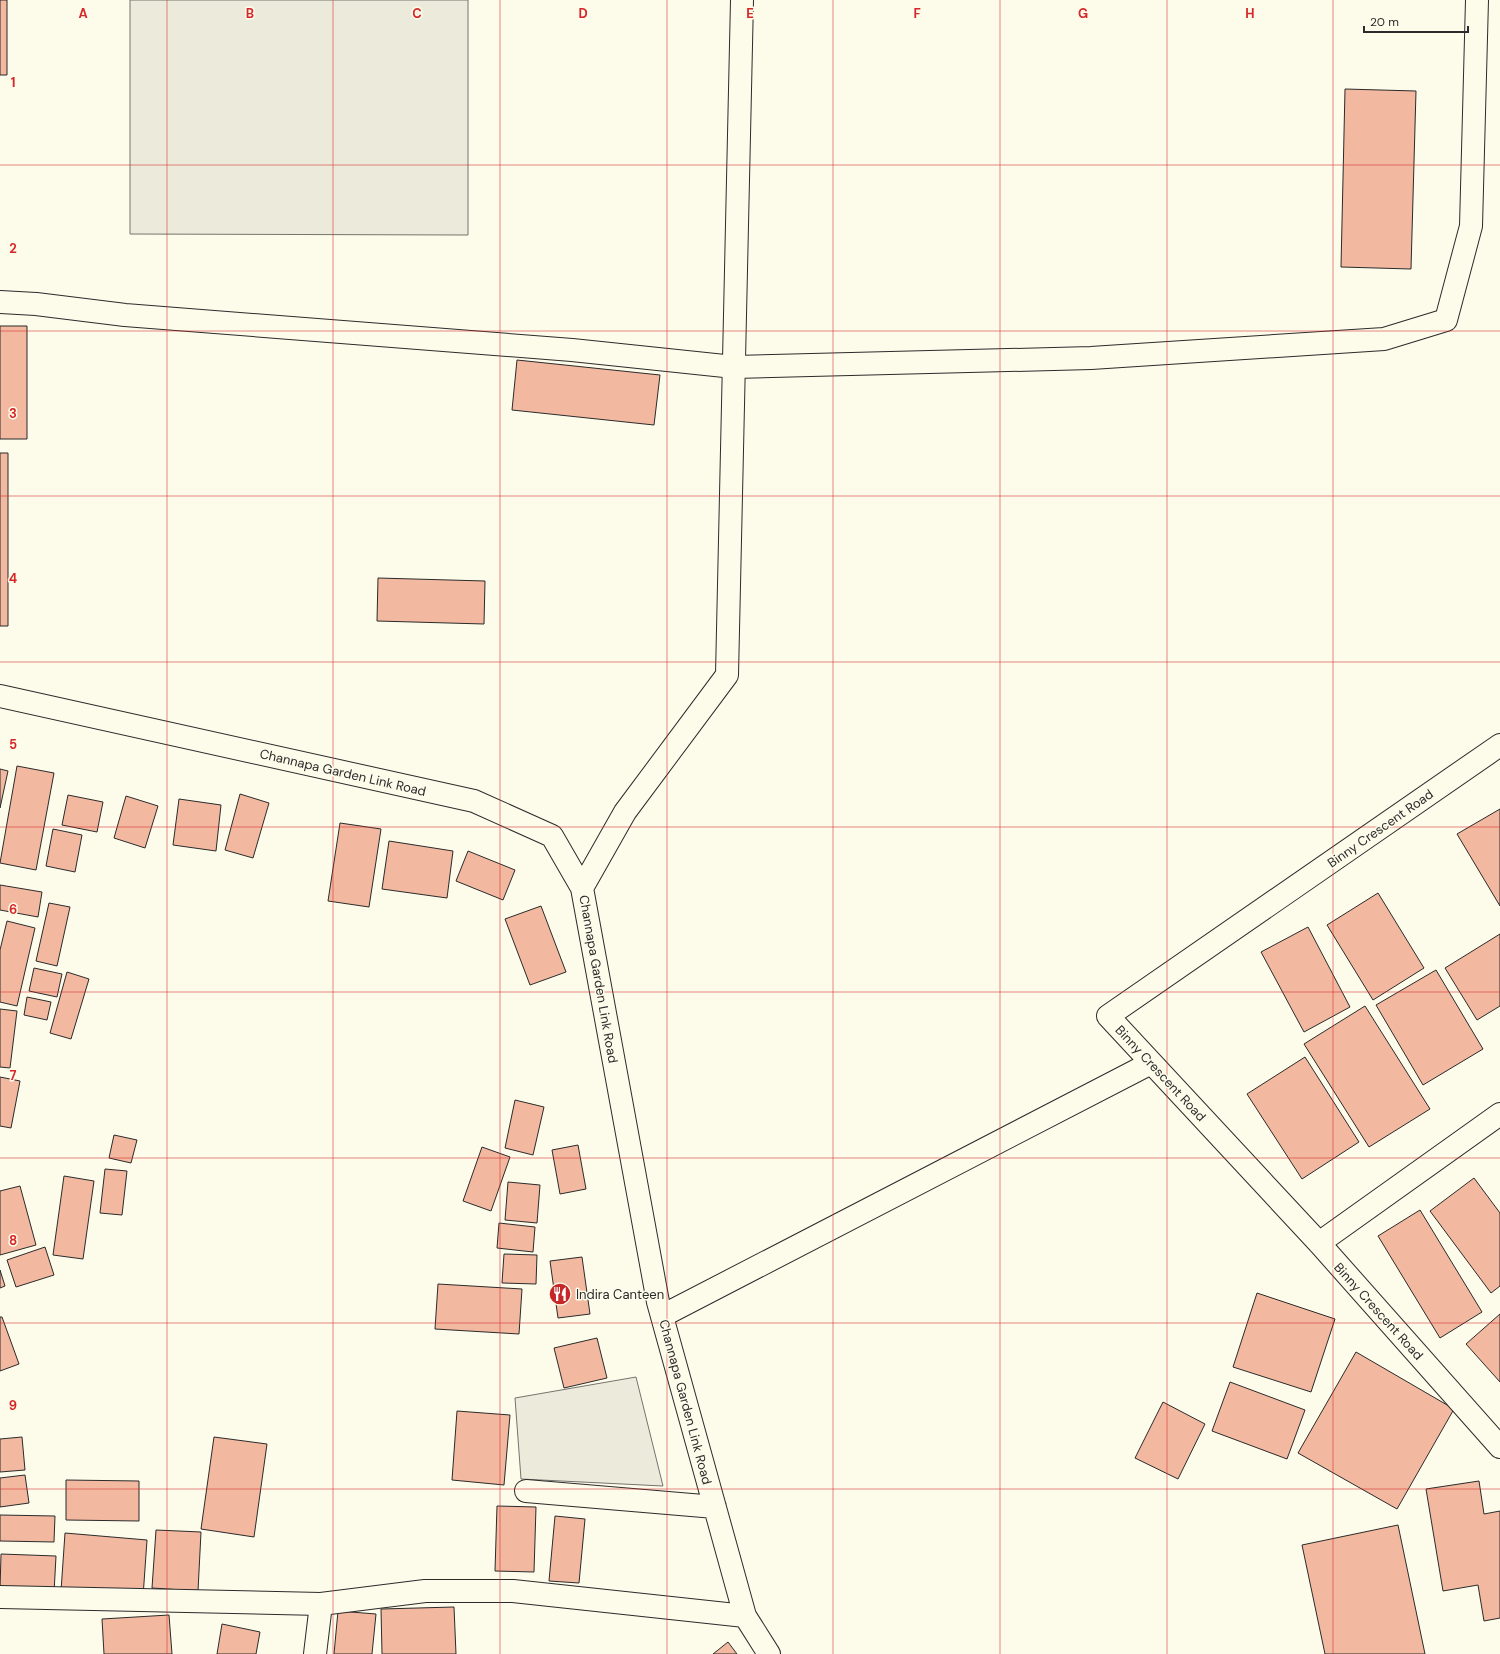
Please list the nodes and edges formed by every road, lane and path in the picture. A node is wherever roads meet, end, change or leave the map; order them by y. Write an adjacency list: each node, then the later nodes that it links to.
1 (742, 0): 4 (street)
2 (1477, 0): 4 (street)
3 (0, 302): 4 (street)
4 (734, 367): 7 (street)
5 (0, 696): 7 (street, Channapa Garden Link Road)
6 (1500, 745): 8 (street, Binny Crescent Road)
7 (582, 888): 11 (street, Channapa Garden Link Road)
8 (1151, 1063): 10 (street, Binny Crescent Road); 11 (street)
9 (1500, 1114): 10 (street)
10 (1319, 1244): 12 (street, Binny Crescent Road)
11 (662, 1316): 14 (street, Channapa Garden Link Road)
12 (1500, 1447)
13 (526, 1491): 14 (street)
14 (715, 1506): 17 (street, Channapa Garden Link Road)
15 (0, 1597): 16 (street)
16 (321, 1604): 17 (street); 18 (street)
17 (745, 1616): 19 (street, Channapa Garden Link Road)
18 (314, 1654)
19 (770, 1654)

